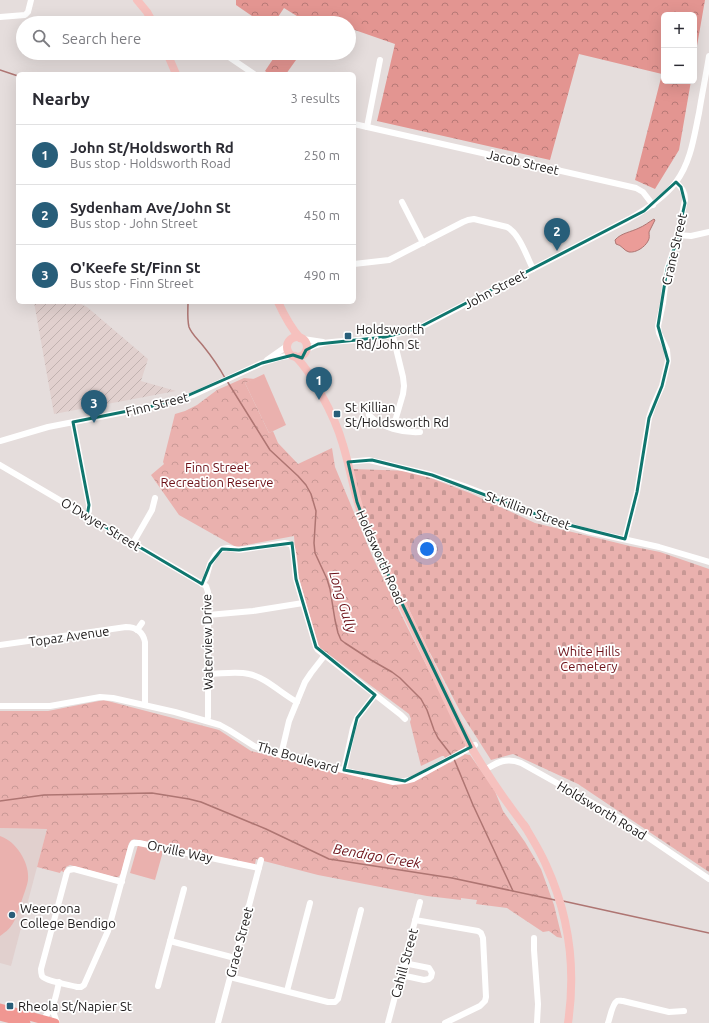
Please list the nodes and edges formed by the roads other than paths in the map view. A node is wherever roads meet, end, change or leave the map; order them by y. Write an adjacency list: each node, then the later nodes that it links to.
1 (31, 0): 4 (street)
2 (137, 0): 3 (main road)
3 (150, 16)
4 (0, 17)
5 (709, 56): 13 (street)
6 (170, 60): 9 (main road)
7 (233, 60): 10 (street)
8 (380, 60): 12 (street)
9 (175, 72)
10 (251, 72)
11 (356, 124): 12 (street, Jacob Street)
12 (367, 127): 15 (street, Jacob Street)
13 (676, 182): 15 (street); 17 (street, Crane Street)
14 (402, 202): 18 (street)
15 (653, 205): 20 (street, John Street)
16 (709, 232): 17 (street)
17 (678, 235): 40 (street, Crane Street)
18 (423, 243): 19 (street); 20 (street)
19 (356, 264)
20 (533, 269): 23 (street, John Street)
21 (279, 304): 22 (main road)
22 (283, 313): 24 (main road); 26 (main road)
23 (393, 336): 25 (street, John Street); 33 (street)
24 (302, 338): 25 (street, John Street); 26 (main road); 27 (main road)
25 (326, 342): 27 (street, John Street)
26 (288, 344): 28 (main road); 29 (street, Finn Street)
27 (305, 351): 28 (main road); 30 (main road, Holdsworth Road)
28 (294, 356): 29 (street, Finn Street); 30 (main road, Holdsworth Road)
29 (262, 363): 32 (street, Finn Street)
30 (316, 384): 36 (main road, Holdsworth Road)
31 (369, 415): 33 (street)
32 (73, 422): 35 (street, Finn Street); 39 (street)
33 (393, 428): 34 (street)
34 (420, 432)
35 (0, 442)
36 (348, 462): 40 (street, St Killian Street); 57 (main road, Holdsworth Road)
37 (0, 465): 39 (street, O'Dwyer Street)
38 (155, 498): 41 (street)
39 (87, 516): 41 (street, O'Dwyer Street)
40 (625, 539): 42 (street, St Killian Street)
41 (133, 544): 43 (street, O'Dwyer Street)
42 (709, 562)
43 (202, 584): 44 (street, Waterview Drive); 45 (street, Waterview Drive)
44 (303, 603): 45 (street); 49 (street, Waterview Drive)
45 (208, 615): 50 (street, Waterview Drive)
46 (142, 623): 47 (street)
47 (137, 630): 48 (street, Topaz Avenue); 53 (street)
48 (0, 645)
49 (325, 655): 51 (street, Waterview Drive); 52 (street)
50 (208, 674): 52 (street); 56 (street, Waterview Drive)
51 (375, 695): 55 (street, Waterview Drive); 60 (street)
52 (297, 702): 58 (street)
53 (145, 705): 54 (street, The Boulevard); 56 (street, The Boulevard)
54 (0, 706)
55 (405, 719)
56 (207, 721): 58 (street, The Boulevard)
57 (473, 746): 59 (main road, Holdsworth Road); 60 (street, The Boulevard)
58 (281, 755): 60 (street, The Boulevard)
59 (487, 769): 63 (street, Holdsworth Road); 90 (main road, Holdsworth Road)
60 (344, 770)
61 (261, 860): 62 (street, Grace Street)
62 (259, 868): 64 (street, Orville Way); 72 (street, Grace Street)
63 (709, 879)
64 (122, 882): 76 (street, Orville Way); 76 (street)
65 (184, 889): 71 (street)
66 (420, 902): 69 (street, Cahill Street)
67 (310, 903): 78 (street)
68 (361, 910): 78 (street)
69 (415, 920): 73 (street, Cahill Street); 88 (street)
70 (534, 938): 89 (street)
71 (170, 941): 72 (street); 77 (street)
72 (235, 958): 75 (street, Grace Street)
73 (404, 963): 74 (street, Cahill Street); 74 (street)
74 (401, 975): 87 (street, Cahill Street)
75 (230, 977): 78 (street); 86 (street, Grace Street)
76 (59, 982): 79 (street)
77 (158, 986)
78 (287, 991)
79 (54, 1002): 83 (street); 85 (street)
80 (0, 1008): 83 (highway)
81 (684, 1011): 91 (street)
82 (0, 1016): 84 (highway)
83 (42, 1021): 85 (highway)
84 (26, 1023)
85 (56, 1023)
86 (218, 1023)
87 (388, 1023)
88 (445, 1023)
89 (536, 1023)
90 (568, 1023)
91 (608, 1023)

